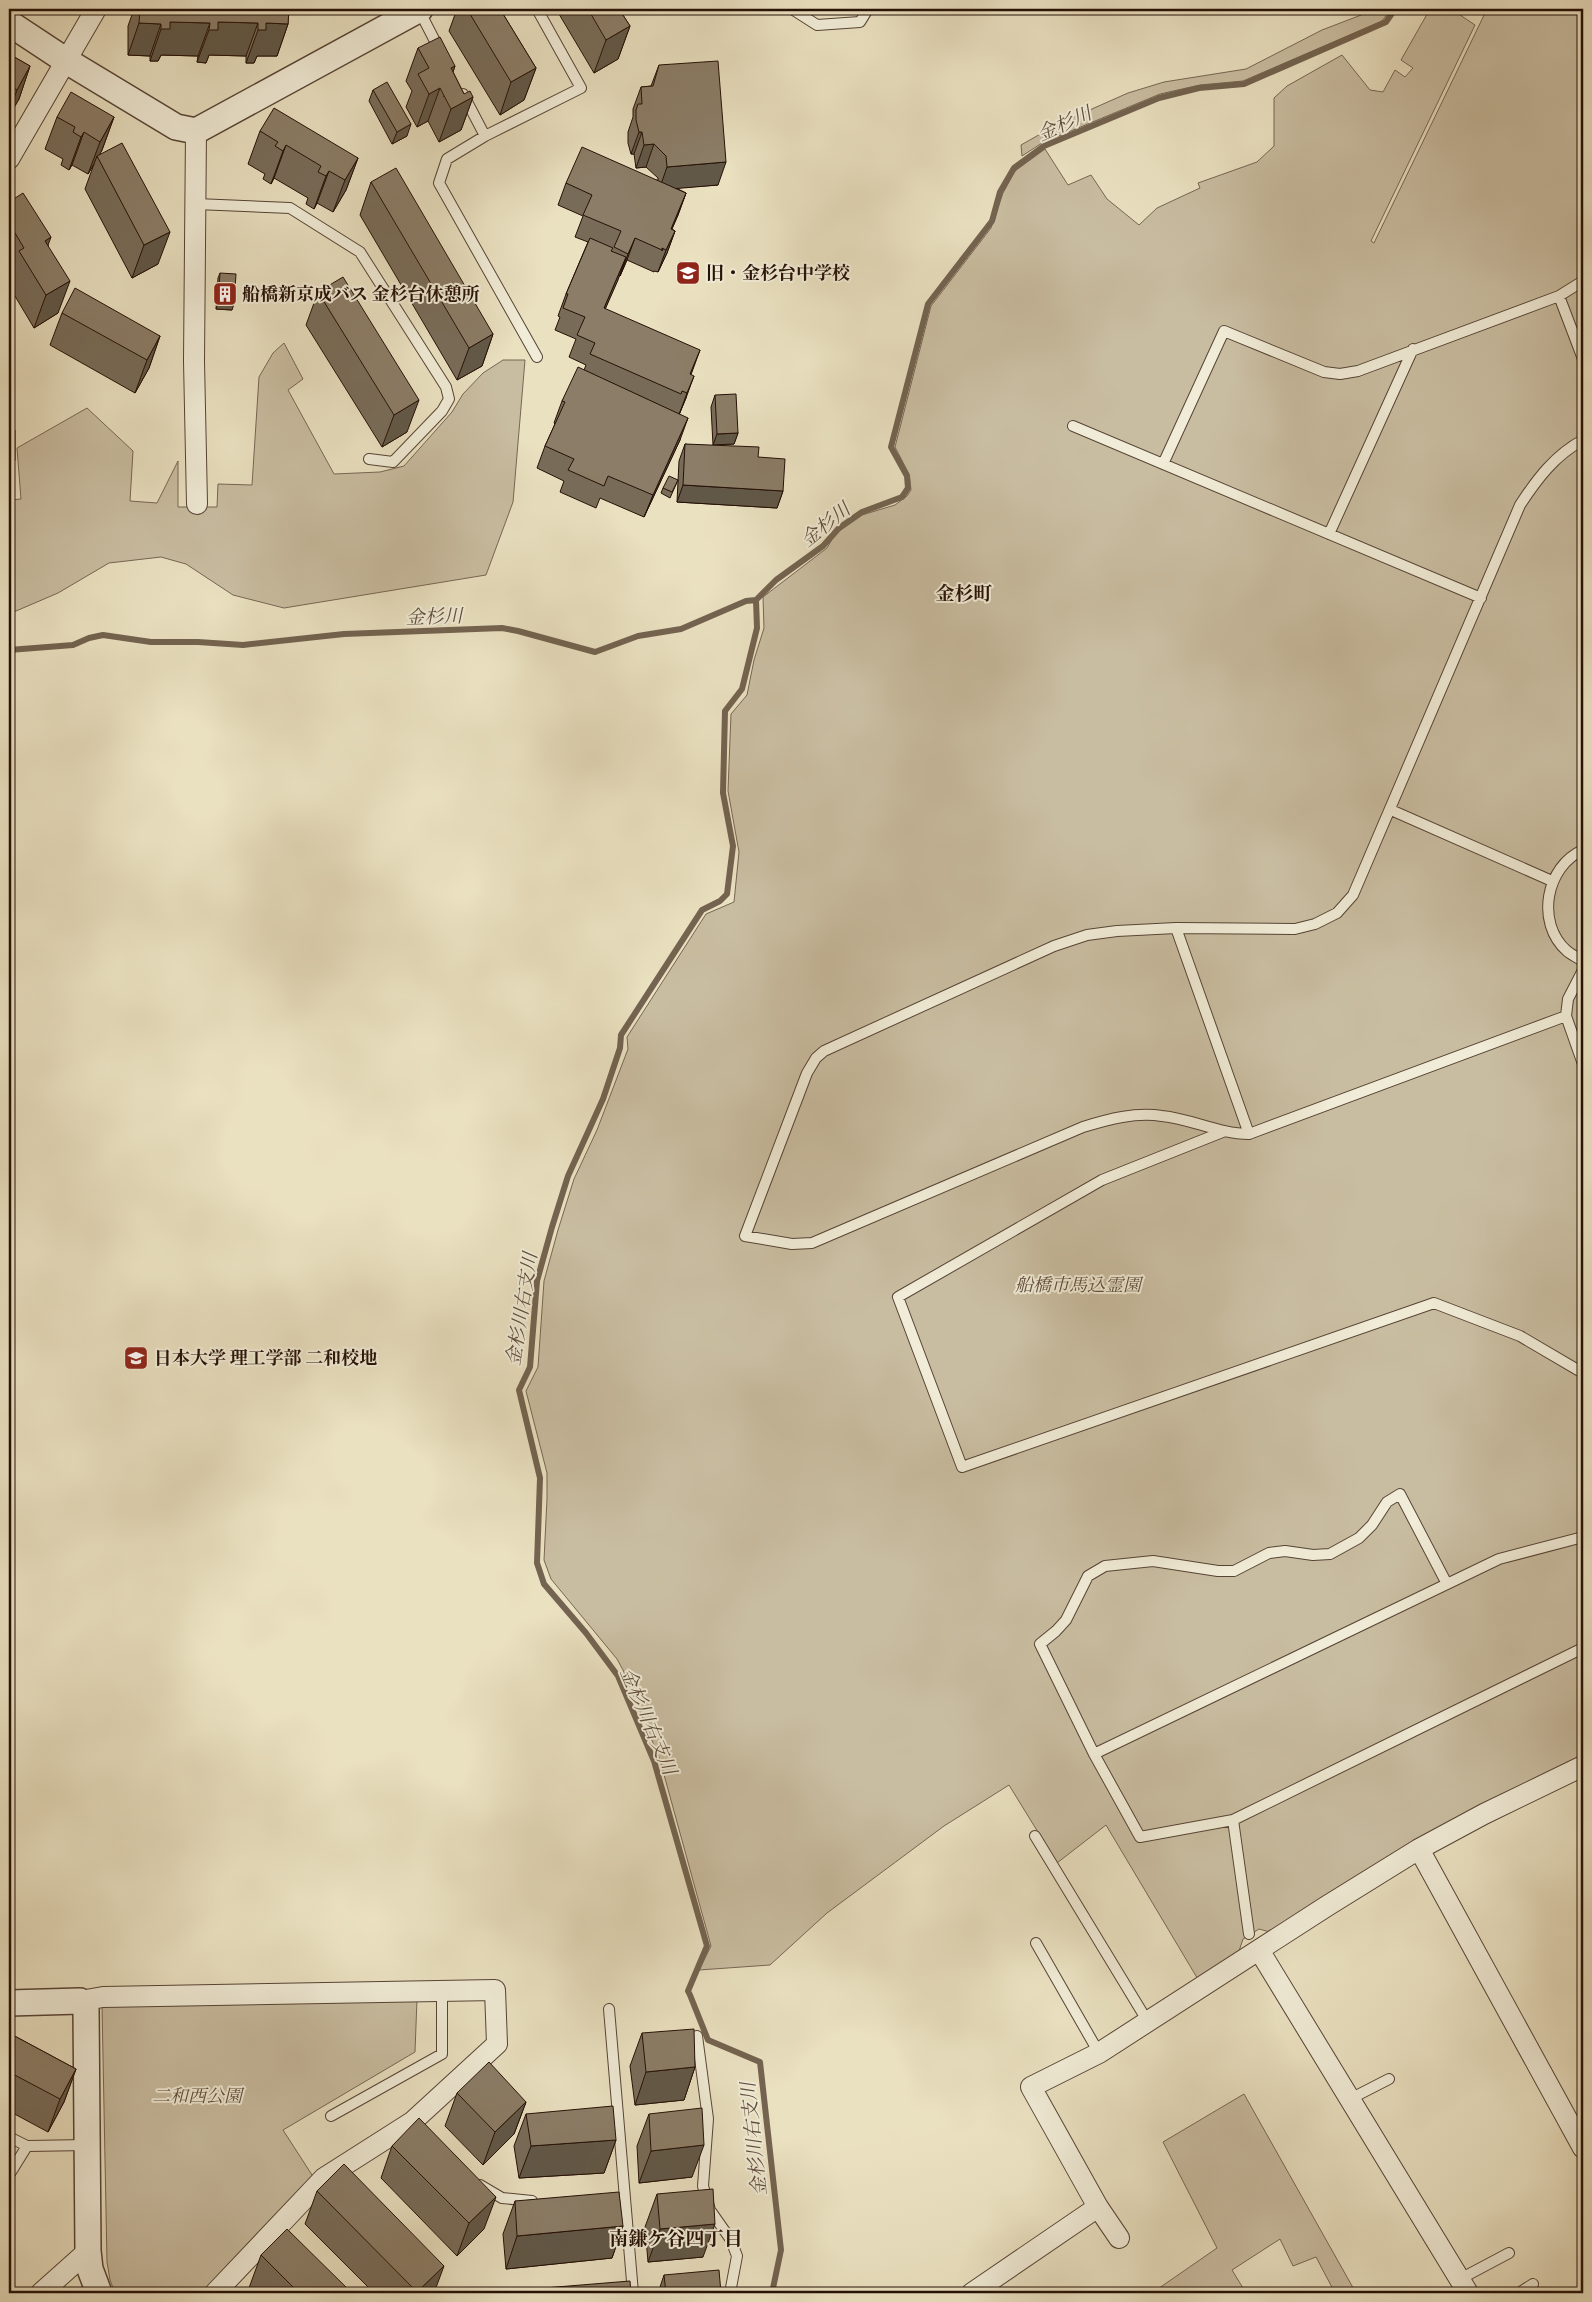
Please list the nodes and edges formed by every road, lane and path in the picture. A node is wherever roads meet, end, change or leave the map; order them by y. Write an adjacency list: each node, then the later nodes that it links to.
1 (96, 9): 7 (street)
2 (419, 9): 8 (lane); 10 (street)
3 (537, 9): 11 (lane)
4 (792, 9): 5 (lane)
5 (868, 9)
6 (9, 24): 7 (street)
7 (65, 60): 10 (street); 12 (street)
8 (445, 60)
9 (459, 85): 11 (lane)
10 (196, 130): 13 (street)
11 (485, 136): 17 (lane)
12 (9, 158)
13 (196, 204): 21 (lane); 23 (street)
14 (1583, 281): 15 (lane)
15 (1559, 296): 16 (lane); 18 (lane)
16 (1413, 349): 22 (lane); 24 (lane)
17 (537, 358)
18 (1583, 359)
19 (1073, 426): 22 (lane)
20 (1583, 440): 25 (lane)
21 (369, 459)
22 (1162, 464): 24 (lane)
23 (197, 504)
24 (1329, 534): 25 (lane)
25 (1481, 598): 26 (lane)
26 (1391, 810): 28 (lane); 29 (lane)
27 (1583, 850): 28 (lane)
28 (1552, 881): 30 (lane)
29 (1176, 928): 34 (lane); 35 (lane)
30 (1583, 961)
31 (1583, 970): 32 (lane)
32 (1566, 1016): 33 (lane); 35 (lane)
33 (1583, 1064)
34 (1225, 1131): 35 (lane); 36 (lane)
35 (1249, 1134)
36 (1583, 1373)
37 (1583, 1537): 38 (lane)
38 (1447, 1584): 40 (lane); 40 (lane)
39 (1583, 1648): 42 (lane)
40 (1094, 1754): 42 (lane)
41 (1583, 1766): 44 (street)
42 (1233, 1820): 45 (lane)
43 (1034, 1836): 51 (lane)
44 (1419, 1849): 45 (street); 60 (street)
45 (1254, 1942): 51 (street); 55 (street)
46 (1036, 1943): 53 (lane)
47 (442, 1991): 48 (street); 56 (lane); 72 (street)
48 (80, 2001): 49 (street); 58 (street)
49 (9, 2003)
50 (609, 2009): 73 (lane)
51 (1148, 2022): 53 (street)
52 (697, 2036): 74 (lane)
53 (1099, 2053): 64 (street)
54 (1389, 2078): 55 (lane)
55 (1350, 2099): 69 (street)
56 (330, 2116)
57 (9, 2137): 59 (lane)
58 (87, 2145): 59 (lane); 66 (street)
59 (27, 2146): 61 (lane)
60 (1583, 2148)
61 (9, 2175)
62 (475, 2181): 63 (lane)
63 (541, 2200)
64 (1098, 2207): 65 (street); 75 (street)
65 (1119, 2238)
66 (88, 2251): 70 (street); 71 (street)
67 (1509, 2253): 69 (lane)
68 (1533, 2284): 76 (lane)
69 (1464, 2286)
70 (41, 2293)
71 (99, 2293)
72 (215, 2293)
73 (634, 2293)
74 (730, 2293)
75 (972, 2293)
76 (1519, 2293)

